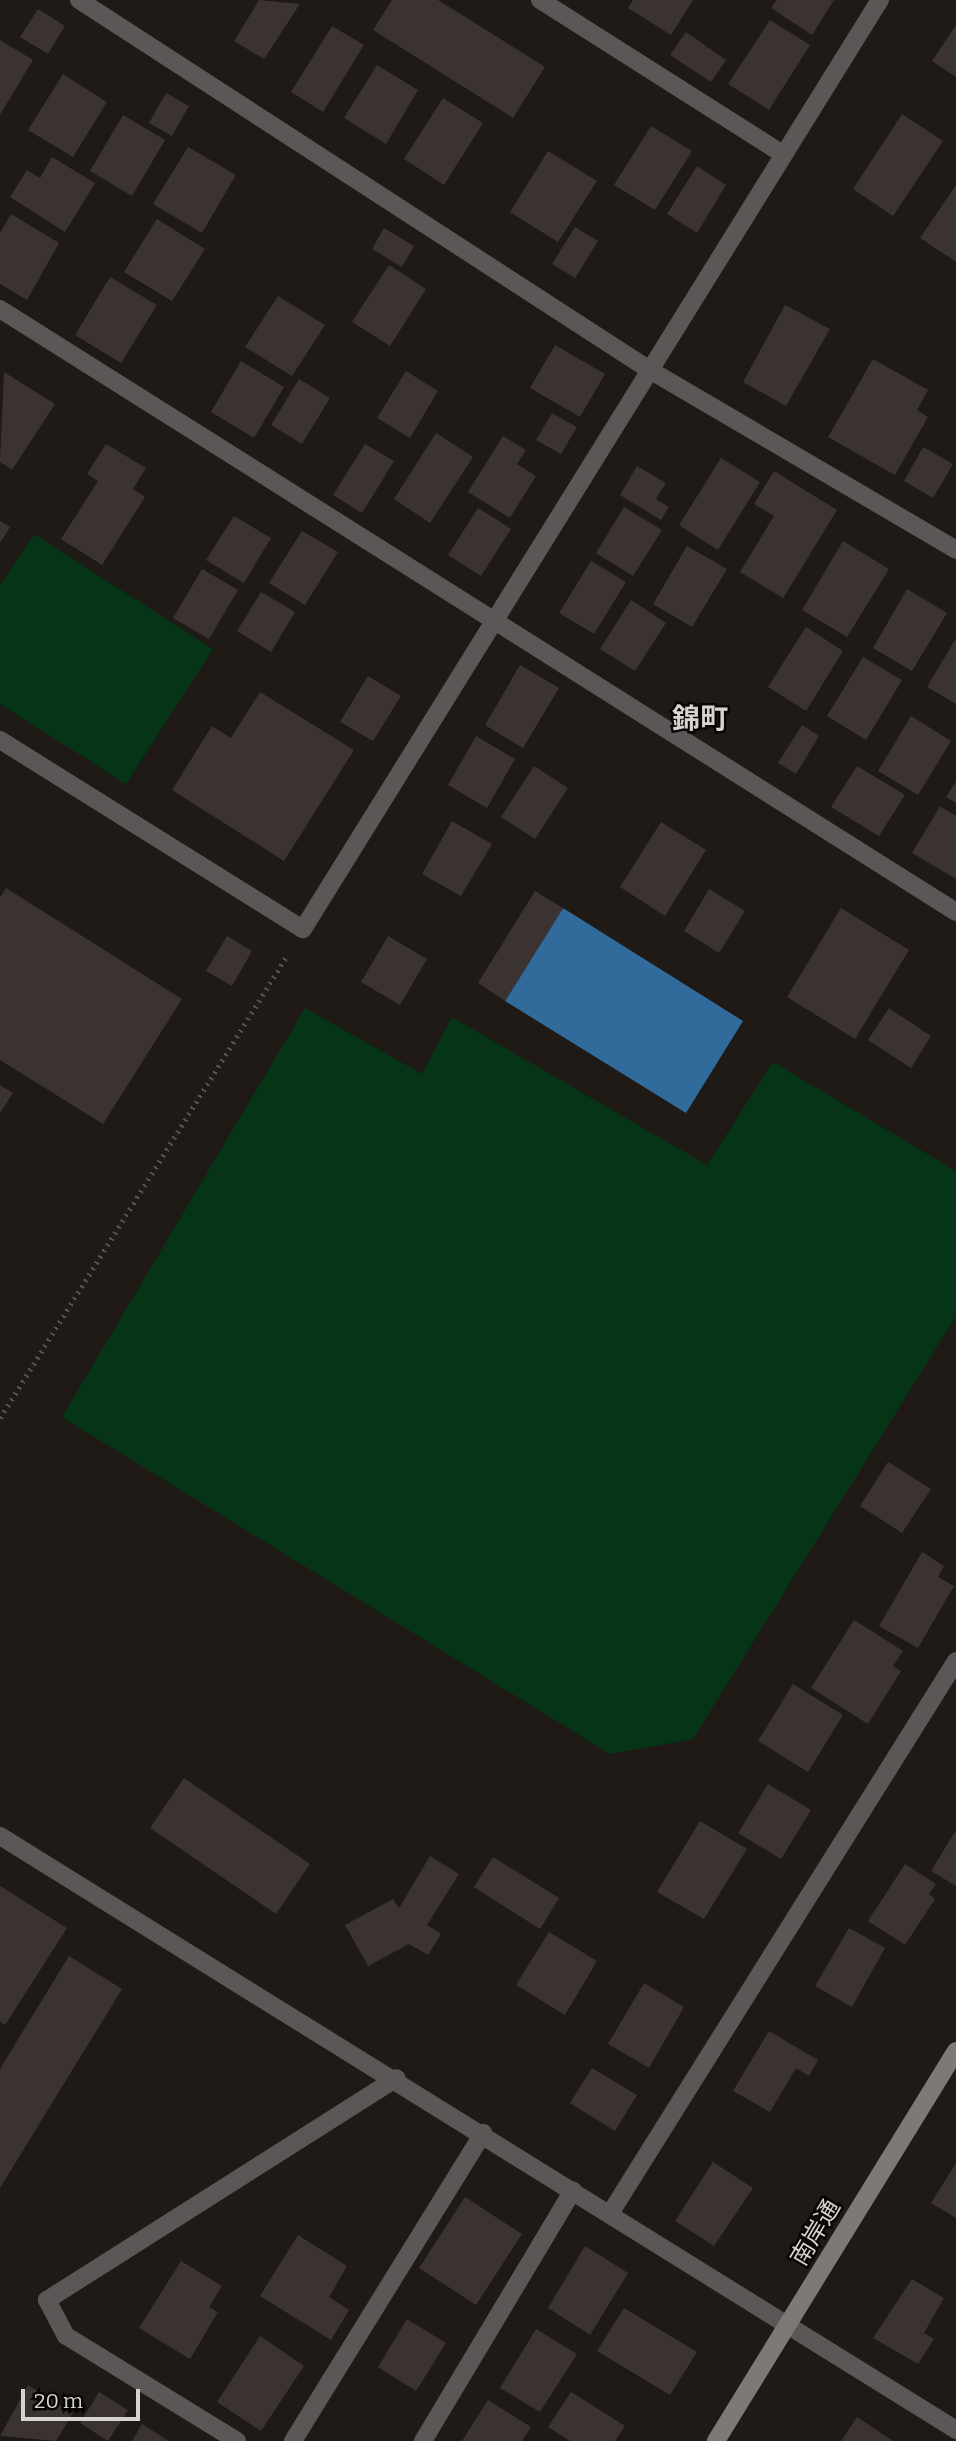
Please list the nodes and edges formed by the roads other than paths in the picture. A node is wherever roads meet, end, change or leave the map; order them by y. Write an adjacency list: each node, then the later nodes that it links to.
1 (79, 0): 6 (street)
2 (540, 0): 4 (street)
3 (880, 0): 4 (street)
4 (783, 154): 6 (street)
5 (0, 309): 8 (street)
6 (648, 369): 7 (street); 8 (street)
7 (956, 550)
8 (494, 624): 9 (street); 10 (street)
9 (0, 740)
10 (956, 912)
11 (956, 1661): 17 (street)
12 (0, 1836): 14 (street)
13 (956, 2051): 18 (main road, 南岸通)
14 (397, 2078): 15 (street); 20 (street)
15 (483, 2133): 16 (street); 21 (street)
16 (573, 2190): 17 (street); 22 (street)
17 (611, 2213): 18 (street)
18 (789, 2323): 19 (street); 23 (main road, 南岸通)
19 (952, 2423)
20 (237, 2441)
21 (293, 2441)
22 (424, 2441)
23 (716, 2441)

